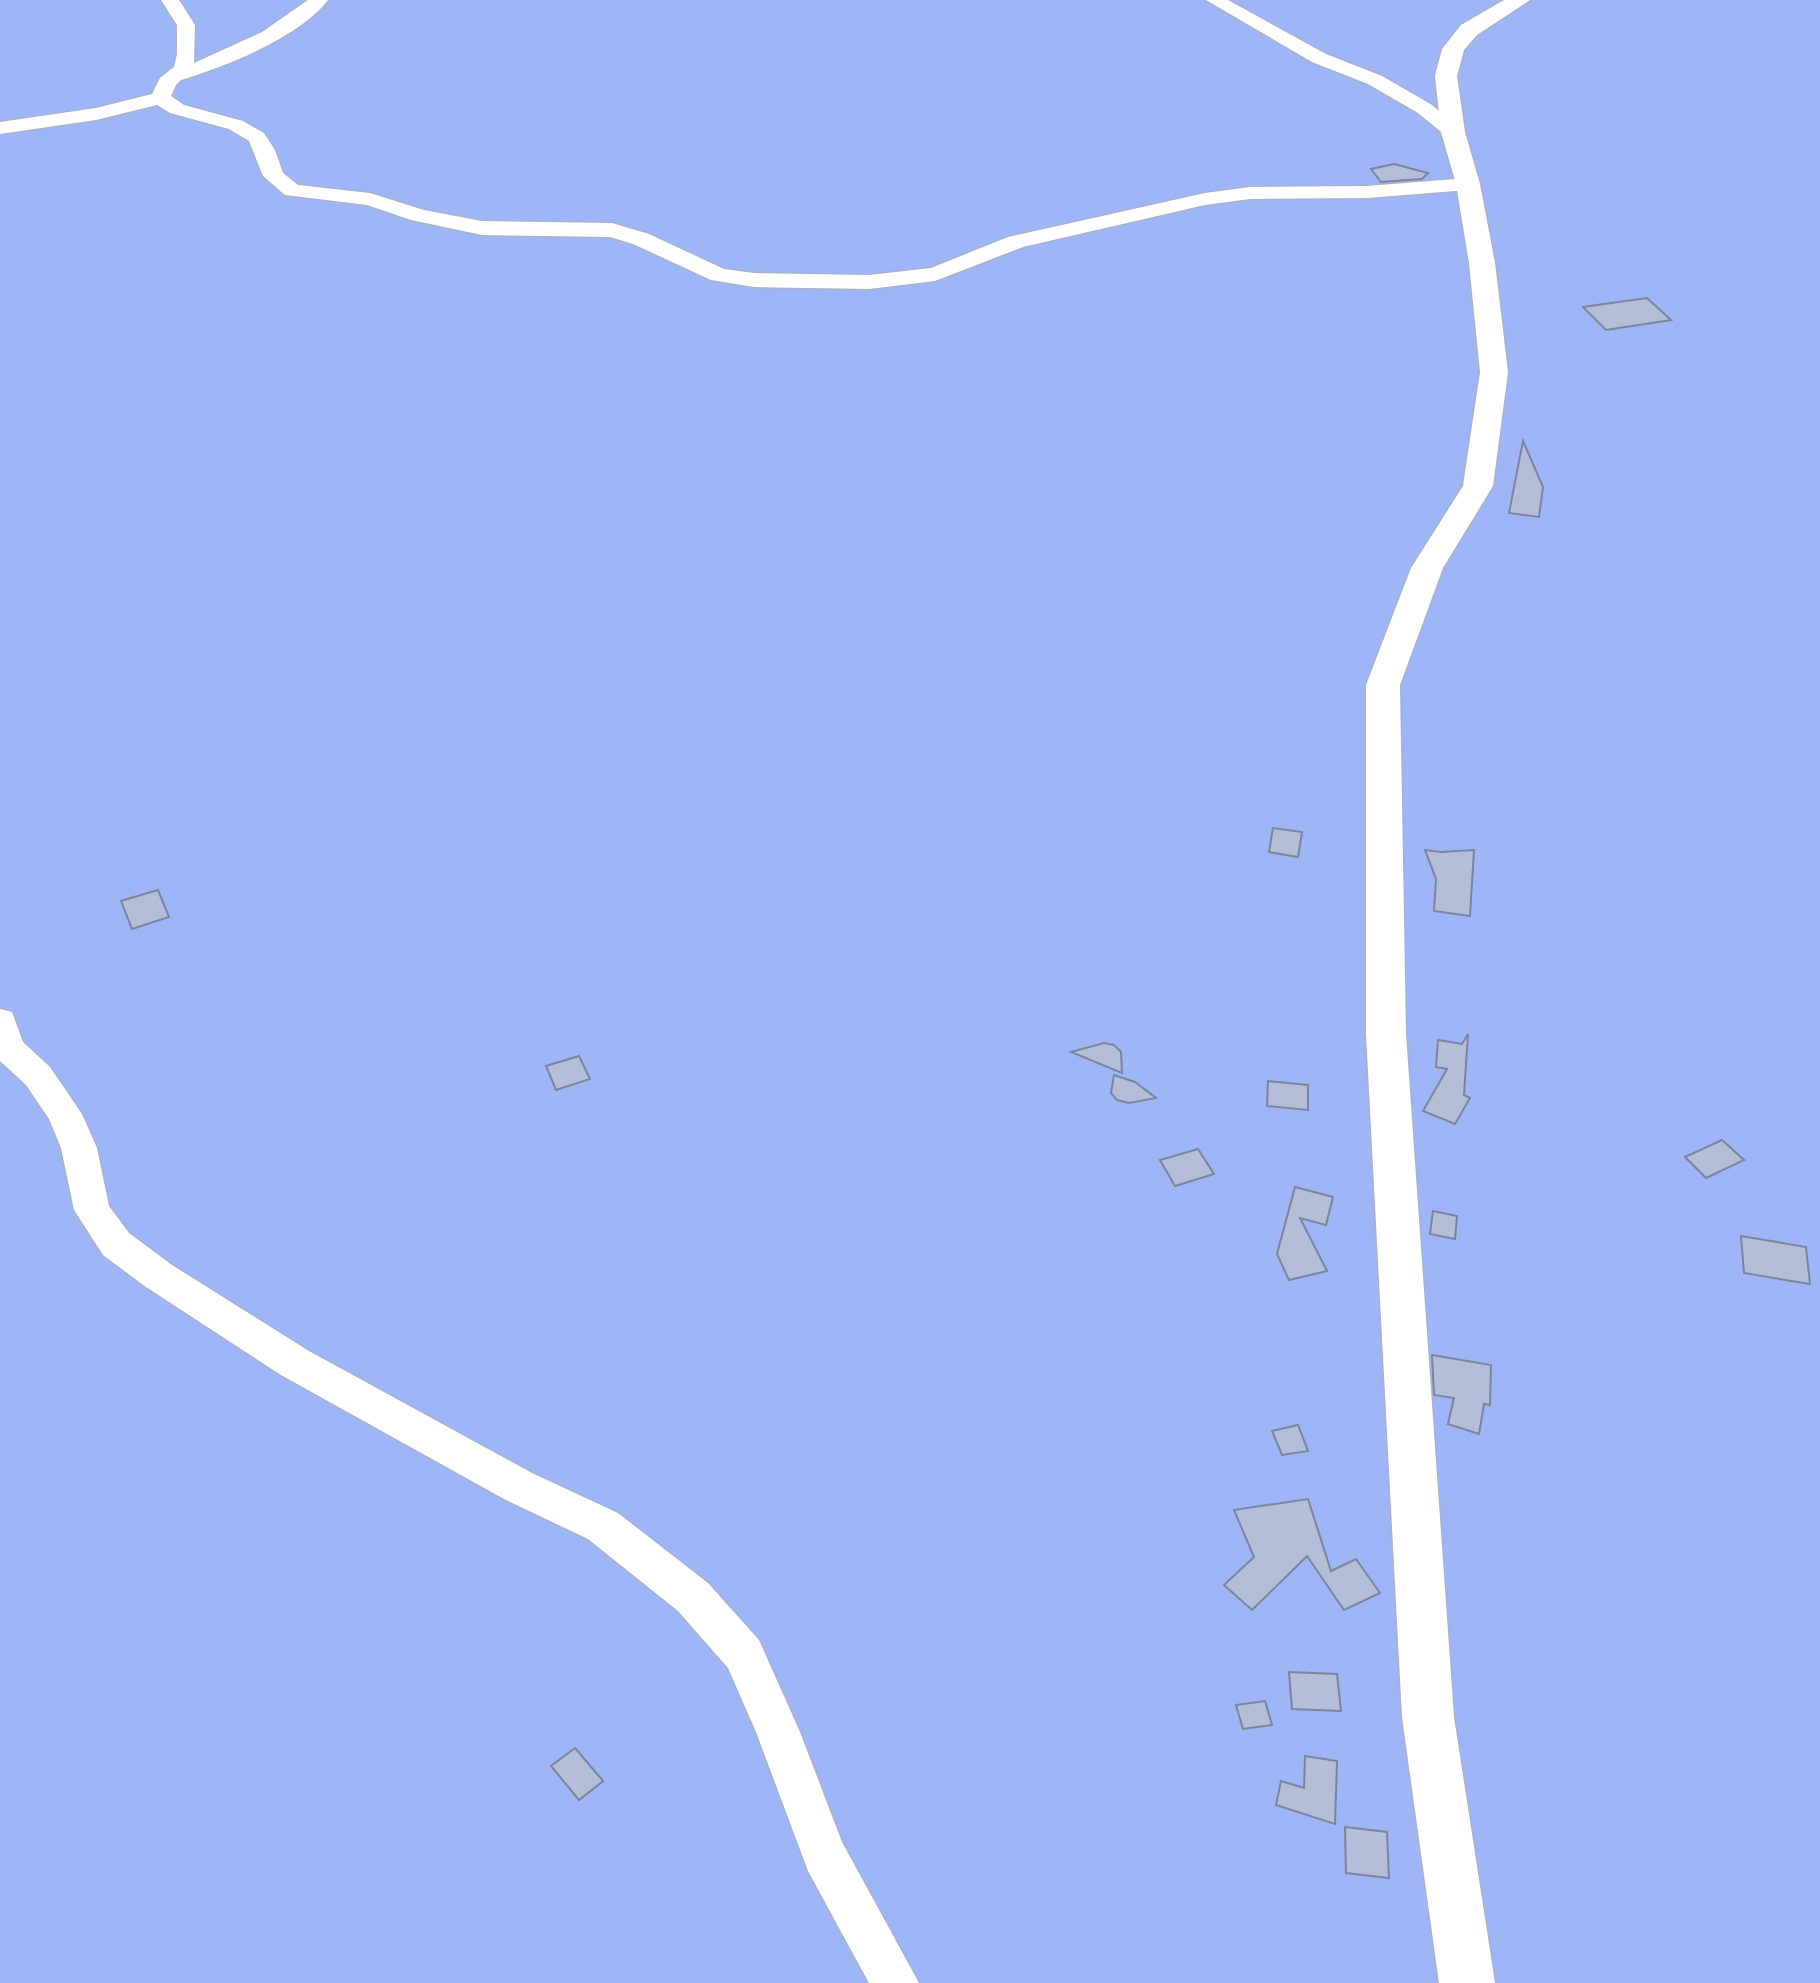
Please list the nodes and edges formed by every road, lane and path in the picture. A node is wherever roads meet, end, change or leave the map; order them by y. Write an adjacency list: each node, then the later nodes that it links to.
1 (170, 0): 5 (street)
2 (319, 0): 5 (street)
3 (1214, 0): 8 (street)
4 (1519, 0): 8 (street)
5 (175, 76): 6 (street)
6 (160, 98): 7 (street); 9 (street)
7 (0, 128)
8 (1453, 131): 9 (street)
9 (1468, 184): 12 (street)
10 (0, 1021): 11 (street)
11 (895, 1983)
12 (1467, 1983)

